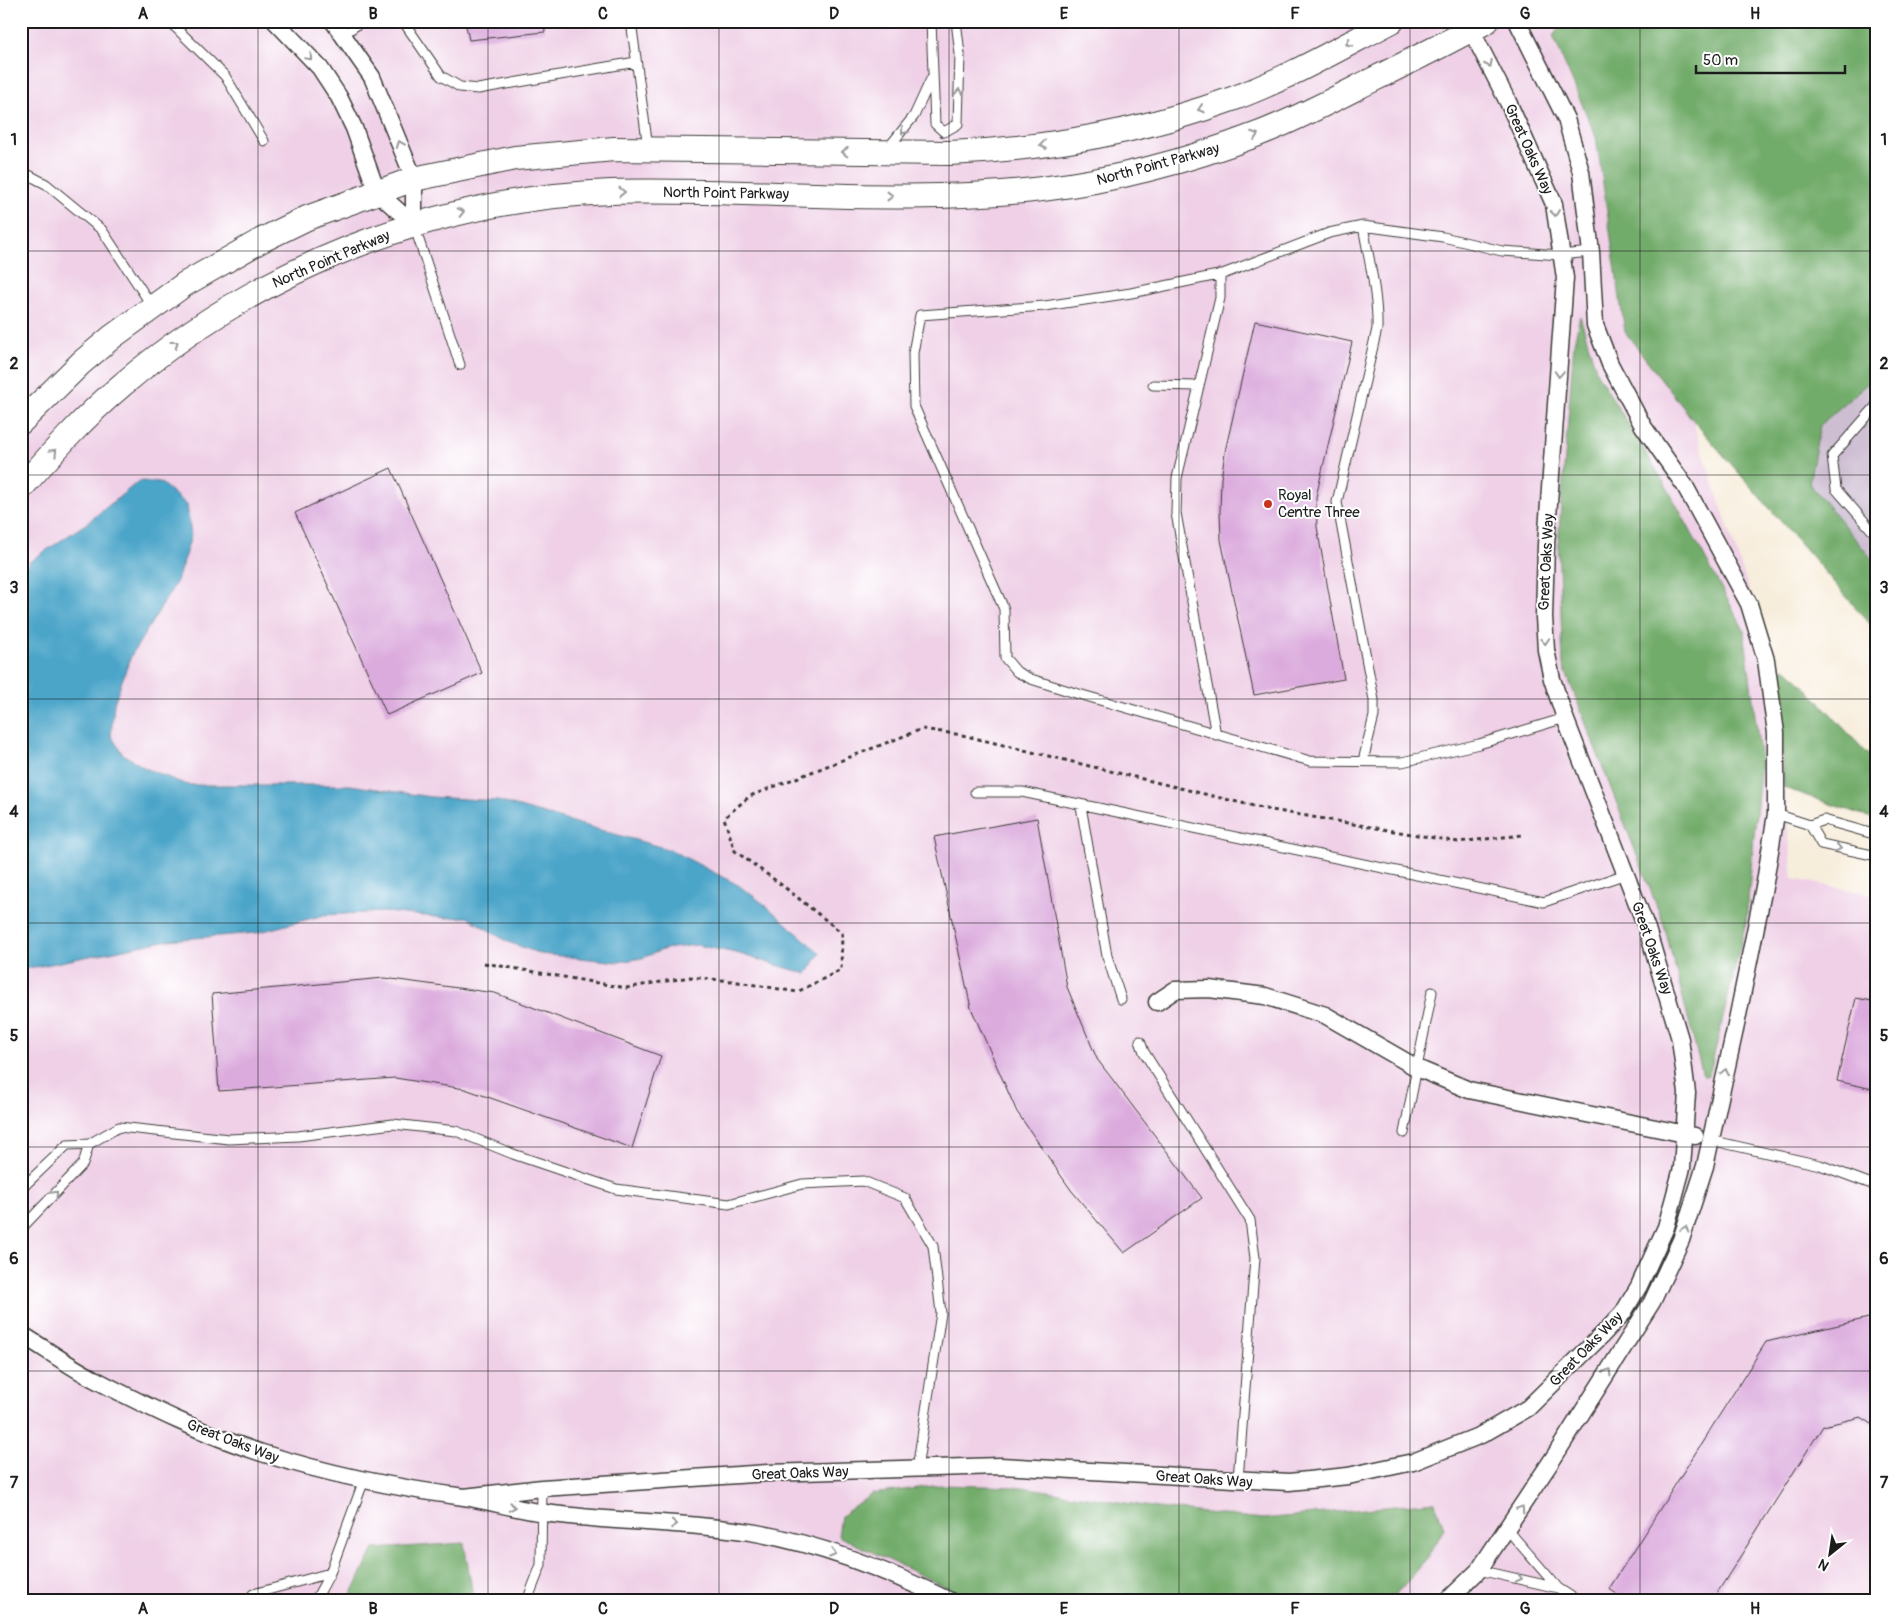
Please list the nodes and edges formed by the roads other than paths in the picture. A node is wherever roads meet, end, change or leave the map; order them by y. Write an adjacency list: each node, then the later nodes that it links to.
1 (169, 21): 15 (lane)
2 (276, 21): 21 (street, one-way to 21)
3 (333, 21): 12 (street)
4 (362, 21): 12 (lane)
5 (403, 21): 13 (lane)
6 (631, 21): 13 (lane)
7 (932, 21): 14 (lane)
8 (956, 21): 16 (lane, one-way to 8)
9 (1392, 21): 16 (street, one-way to 16)
10 (1517, 21): 24 (street, Great Oaks Way)
11 (1475, 24): 22 (street, North Point Parkway, one-way to 11); 25 (street, Great Oaks Way, one-way to 25)
12 (343, 35): 20 (street, one-way to 12)
13 (636, 62): 17 (lane)
14 (933, 74): 16 (lane); 18 (lane, one-way to 18)
15 (264, 141)
16 (943, 142): 18 (street)
17 (648, 148): 18 (street, one-way to 17); 20 (street)
18 (885, 152)
19 (21, 171): 27 (lane)
20 (414, 179): 21 (street); 22 (street)
21 (377, 192): 22 (street); 27 (street)
22 (414, 225): 28 (lane); 33 (street, North Point Parkway, one-way to 22)
23 (1363, 226): 25 (lane); 26 (lane); 37 (lane)
24 (1592, 252): 25 (lane); 40 (street, Great Oaks Way)
25 (1560, 255): 35 (street, Great Oaks Way, one-way to 35)
26 (1220, 274): 30 (lane); 36 (lane)
27 (152, 306): 32 (street)
28 (460, 365)
29 (1153, 385): 30 (lane)
30 (1198, 386): 36 (lane)
31 (1877, 405): 34 (lane)
32 (21, 422)
33 (21, 488)
34 (1877, 536)
35 (1565, 718): 37 (lane); 44 (street, Great Oaks Way)
36 (1216, 735): 37 (lane)
37 (1363, 762)
38 (975, 792): 39 (lane)
39 (1082, 806): 44 (lane); 46 (lane)
40 (1776, 814): 41 (lane); 52 (street, Great Oaks Way, one-way to 40)
41 (1810, 825): 42 (lane); 43 (lane, one-way to 43)
42 (1877, 835)
43 (1877, 856)
44 (1626, 874): 51 (street, Great Oaks Way)
45 (1432, 992): 49 (lane)
46 (1121, 999)
47 (1157, 1002): 49 (street)
48 (1140, 1041): 60 (lane)
49 (1417, 1068): 50 (lane); 51 (street)
50 (1404, 1133)
51 (1686, 1134): 52 (street); 60 (street, Great Oaks Way)
52 (1710, 1140): 54 (lane); 64 (street, Great Oaks Way, one-way to 52)
53 (89, 1144): 55 (lane); 56 (lane, one-way to 53); 58 (lane)
54 (1877, 1186)
55 (21, 1189)
56 (21, 1230)
57 (21, 1334): 59 (street, Great Oaks Way)
58 (917, 1469): 60 (street, Great Oaks Way); 61 (street, Great Oaks Way)
59 (364, 1480): 62 (street, Great Oaks Way); 66 (lane)
60 (1238, 1480)
61 (542, 1488): 62 (street, Great Oaks Way); 63 (lane)
62 (464, 1497): 63 (street, Great Oaks Way, one-way to 63)
63 (543, 1513): 70 (lane); 71 (street, Great Oaks Way, one-way to 71)
64 (1507, 1529): 65 (street, Great Oaks Way); 67 (lane)
65 (1479, 1570): 67 (lane, one-way to 67); 72 (street, Great Oaks Way)
66 (330, 1573): 68 (lane); 69 (lane)
67 (1558, 1588): 73 (lane)
68 (253, 1594)
69 (315, 1601)
70 (527, 1601)
71 (950, 1601)
72 (1447, 1601)
73 (1578, 1601)

